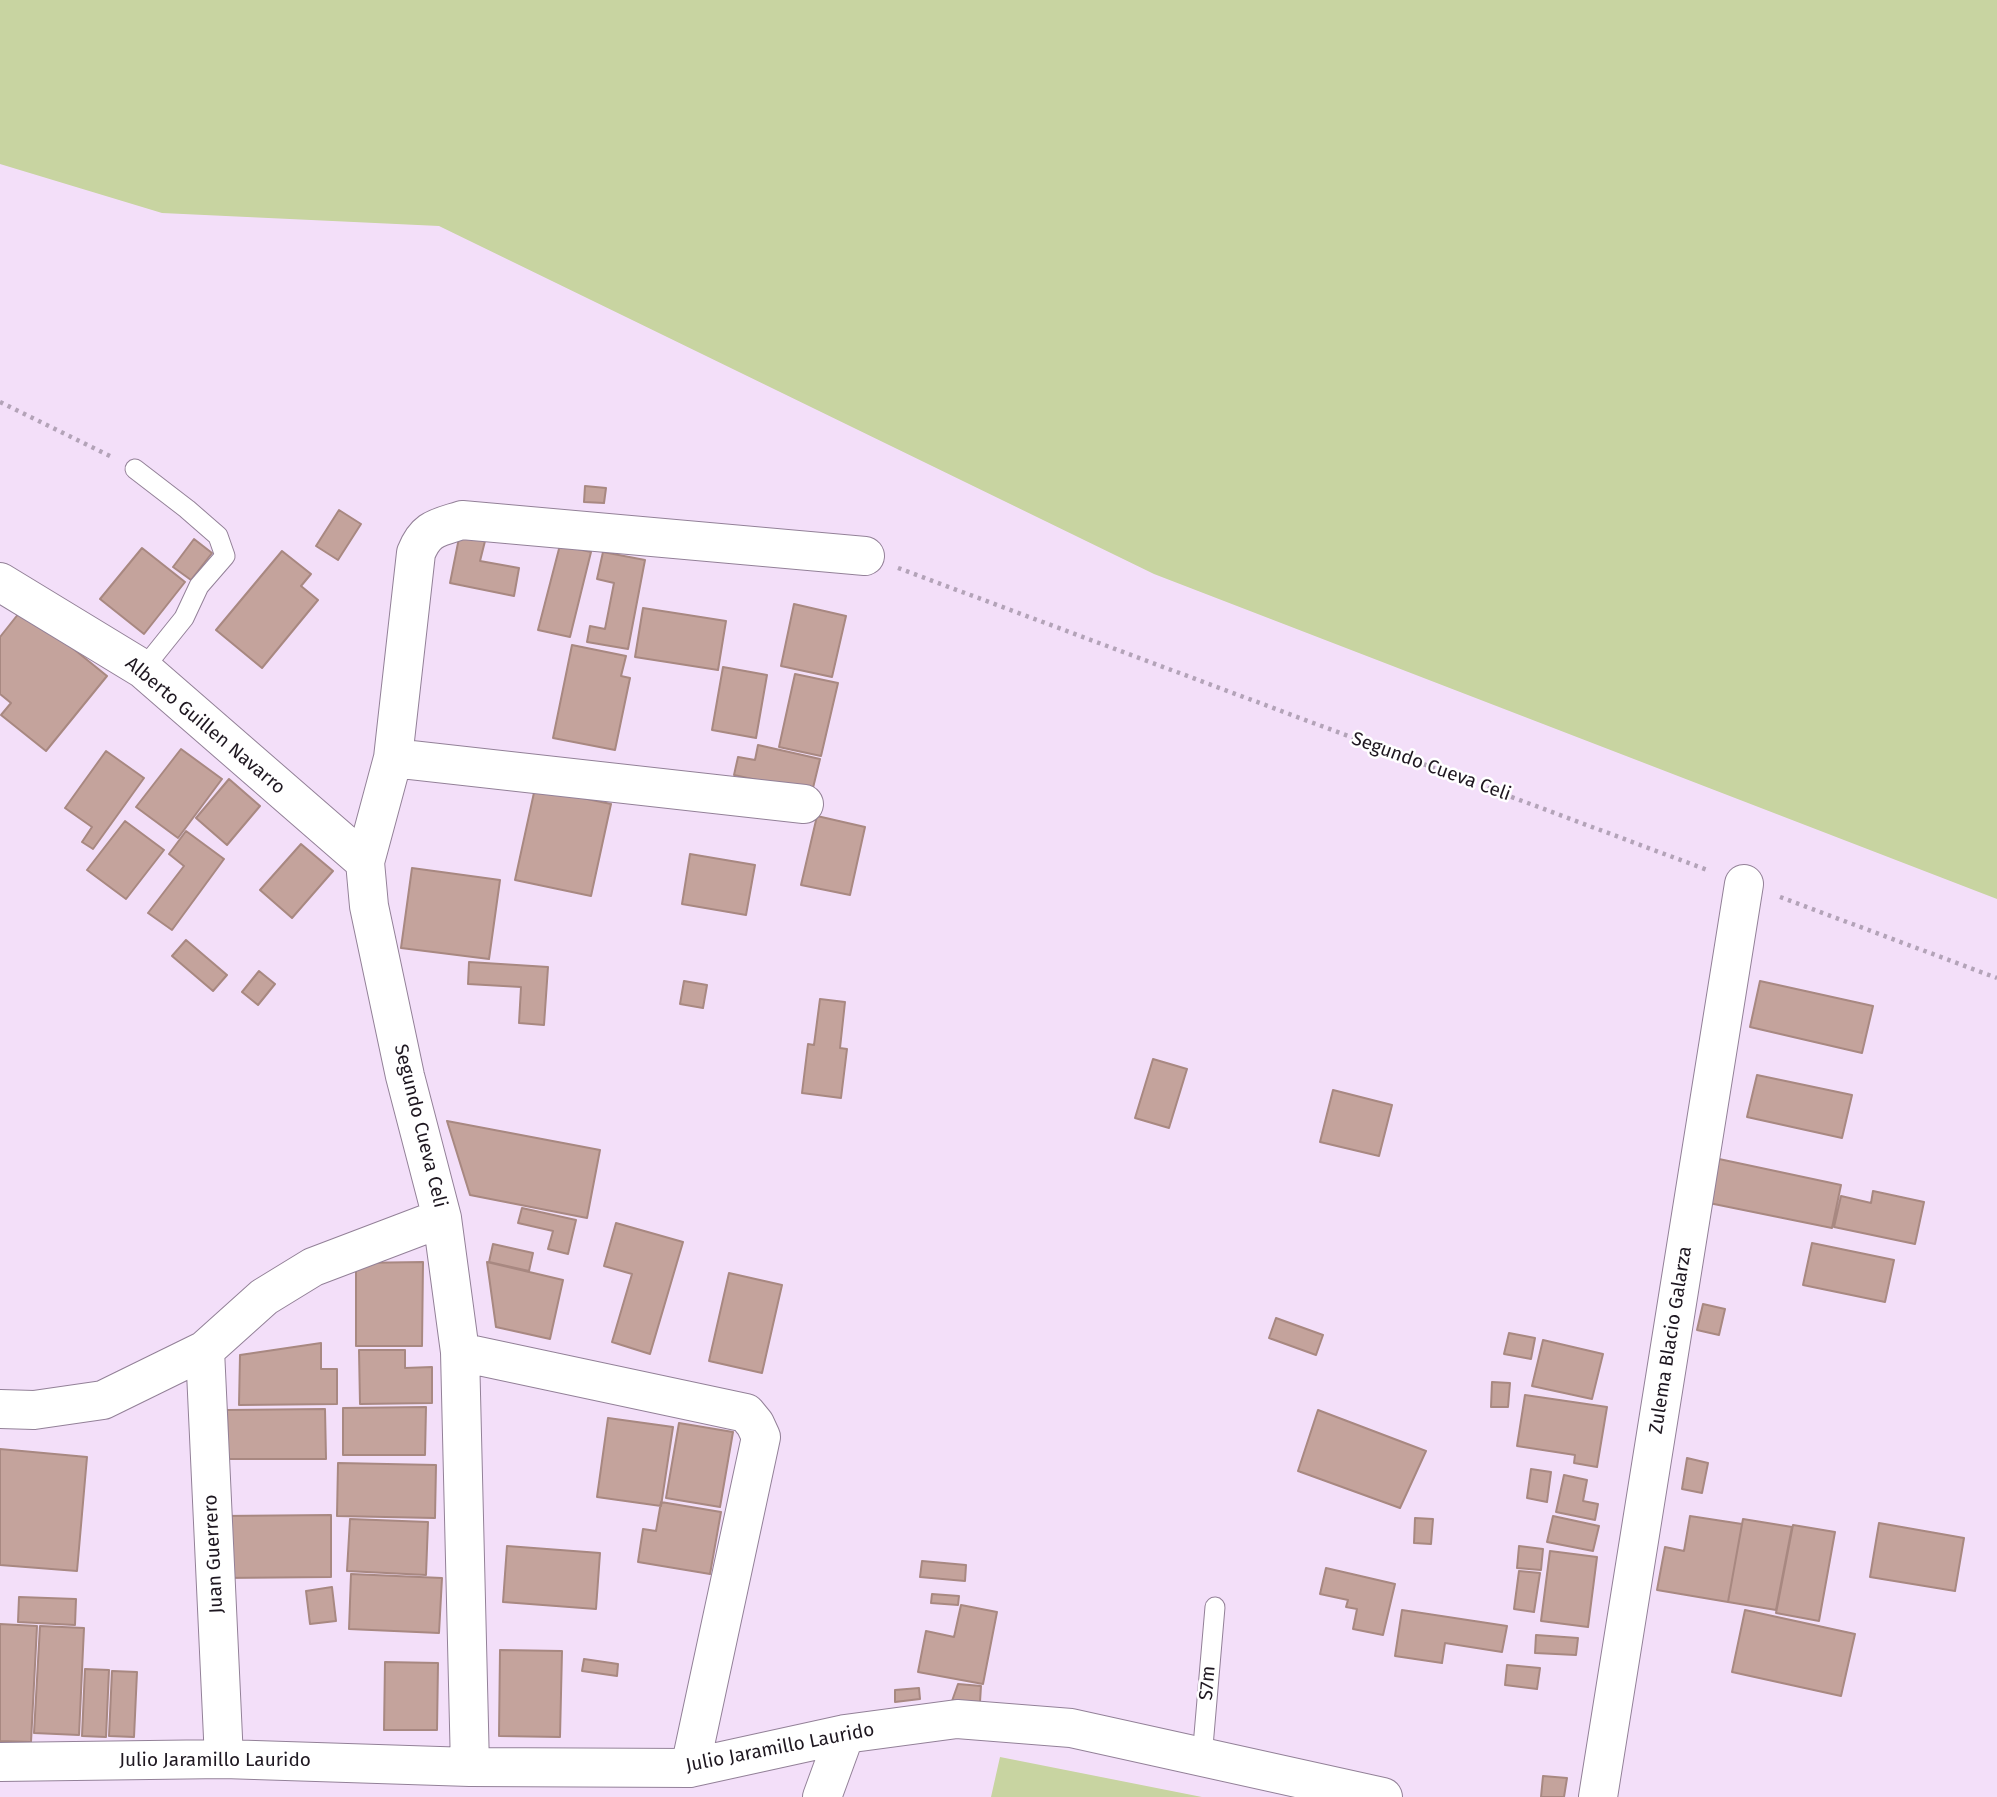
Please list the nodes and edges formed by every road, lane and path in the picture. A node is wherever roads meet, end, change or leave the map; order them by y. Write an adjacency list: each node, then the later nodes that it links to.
1 (0, 402): 2 (path)
2 (135, 469): 5 (lane)
3 (864, 555): 6 (street, Segundo Cueva Celi); 9 (path, Segundo Cueva Celi)
4 (0, 582): 5 (street, Alberto Guillen Navarro)
5 (143, 669): 8 (street, Alberto Guillen Navarro)
6 (393, 758): 7 (street); 8 (street, Segundo Cueva Celi)
7 (804, 804)
8 (365, 862): 11 (street, Segundo Cueva Celi)
9 (1744, 884): 10 (path, Segundo Cueva Celi); 25 (street, Zulema Blacio Galarza)
10 (1997, 978)
11 (442, 1218): 12 (street); 13 (street, Segundo Cueva Celi)
12 (205, 1350): 14 (street); 18 (street, Juan Guerrero)
13 (460, 1352): 20 (street, Segundo Cueva Celi); 21 (street)
14 (0, 1409)
15 (1215, 1607): 17 (lane, S7m)
16 (845, 1734): 17 (street, Julio Jaramillo Laurido); 21 (street, Julio Jaramillo Laurido); 23 (street)
17 (1202, 1758): 24 (street, Julio Jaramillo Laurido)
18 (224, 1759): 19 (street, Julio Jaramillo Laurido); 20 (street, Julio Jaramillo Laurido)
19 (0, 1762)
20 (470, 1767): 22 (street, Julio Jaramillo Laurido)
21 (690, 1768): 22 (street, Julio Jaramillo Laurido)
22 (529, 1782)
23 (822, 1797)
24 (1383, 1797)
25 (1598, 1797)

